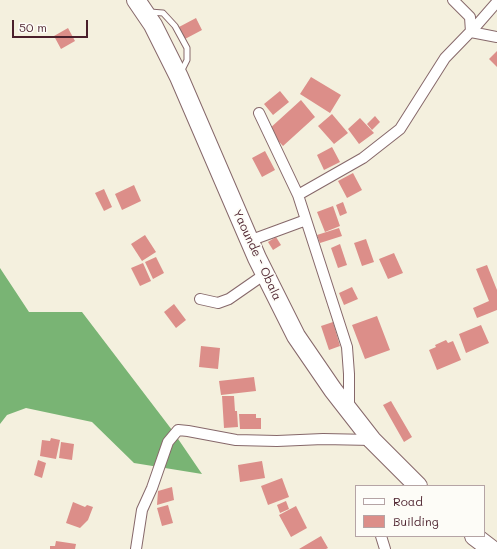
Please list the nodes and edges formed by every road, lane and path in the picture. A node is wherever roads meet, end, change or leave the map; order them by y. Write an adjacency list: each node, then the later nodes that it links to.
1 (454, 0): 4 (street)
2 (497, 2): 4 (street)
3 (140, 6): 9 (highway, Yaounde - Obala)
4 (471, 32): 5 (street); 7 (street)
5 (497, 37)
6 (259, 112): 7 (street)
7 (298, 195): 8 (street)
8 (306, 220): 9 (street); 12 (street)
9 (249, 241): 10 (highway, Yaounde - Obala)
10 (265, 274): 11 (street); 12 (highway, Yaounde - Obala)
11 (200, 299)
12 (349, 411): 13 (highway, Yaounde - Obala)
13 (372, 440): 14 (highway, Yaounde - Obala); 17 (street)
14 (417, 485)
15 (381, 537): 18 (street)
16 (475, 537): 19 (highway)
17 (136, 549)
18 (385, 549)
19 (491, 549)

